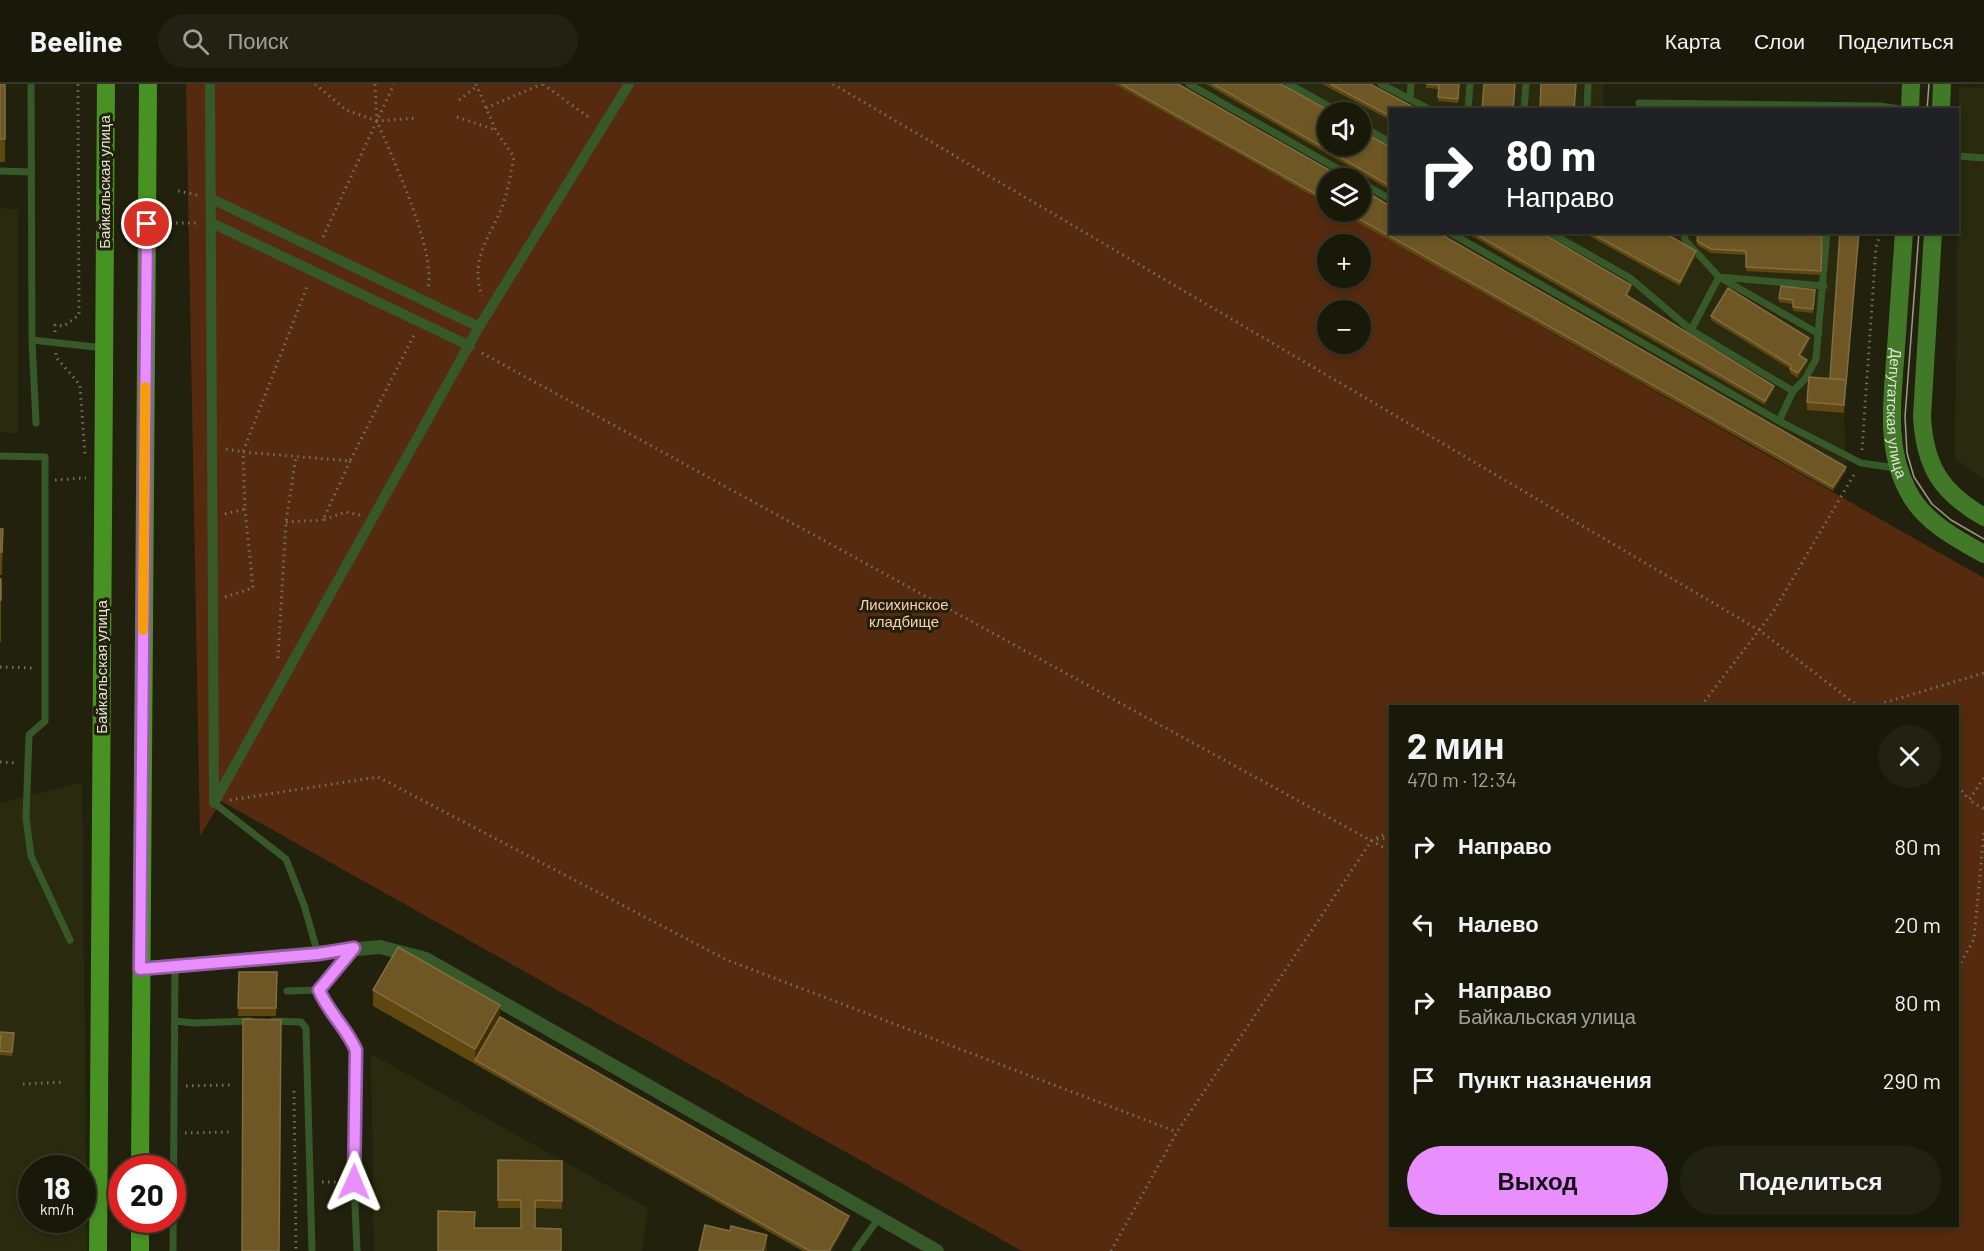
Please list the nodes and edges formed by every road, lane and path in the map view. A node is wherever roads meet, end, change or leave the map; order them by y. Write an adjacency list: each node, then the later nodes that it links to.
1 (32, 84): 45 (lane)
2 (78, 84): 70 (path)
3 (106, 84): 72 (main road, Байкальская улица)
4 (148, 84): 117 (main road)
5 (210, 84): 48 (street)
6 (315, 84): 36 (path)
7 (375, 84): 36 (path)
8 (394, 84): 36 (path)
9 (543, 84): 26 (path); 37 (path)
10 (629, 84): 37 (street)
11 (833, 84): 92 (path)
12 (1189, 84): 43 (lane)
13 (1289, 84): 24 (lane)
14 (1381, 84): 22 (lane)
15 (1411, 84): 22 (lane)
16 (1470, 84): 28 (lane)
17 (1526, 84): 29 (lane)
18 (1588, 84): 30 (lane)
19 (1911, 84): 32 (main road)
20 (1942, 84): 33 (main road)
21 (476, 86): 23 (path); 26 (path)
22 (1410, 98): 27 (lane)
23 (459, 100)
24 (1321, 102)
25 (1639, 103): 31 (lane)
26 (485, 108): 38 (path)
27 (1428, 108)
28 (1468, 108)
29 (1524, 108)
30 (1587, 108)
31 (1894, 108)
32 (1908, 108)
33 (1941, 108)
34 (457, 117): 38 (path)
35 (417, 118): 36 (path)
36 (377, 121): 59 (path); 63 (path)
37 (602, 127): 64 (street)
38 (496, 131): 64 (path)
39 (1371, 131): 40 (lane)
40 (1389, 141)
41 (1959, 156): 42 (lane)
42 (1984, 158)
43 (1336, 168)
44 (0, 171): 45 (lane)
45 (31, 172): 69 (lane)
46 (1371, 188): 49 (lane)
47 (178, 191): 48 (path)
48 (210, 198): 51 (street); 59 (street)
49 (1389, 198)
50 (176, 223): 51 (path)
51 (212, 224): 60 (street); 76 (street)
52 (1452, 234): 74 (lane)
53 (1553, 234): 67 (lane)
54 (1684, 234): 61 (lane)
55 (1827, 234): 62 (lane)
56 (1880, 234): 81 (path)
57 (1904, 234): 82 (main road, Депутатская улица)
58 (1933, 234): 86 (main road, Депутатская улица)
59 (317, 250): 63 (street)
60 (313, 272): 65 (street); 77 (path)
61 (1719, 278): 62 (lane); 67 (lane); 68 (lane)
62 (1824, 286): 68 (lane)
63 (425, 302): 66 (street)
64 (488, 312): 66 (street)
65 (420, 322): 71 (street); 80 (path)
66 (479, 327): 71 (street)
67 (1691, 330): 73 (lane)
68 (1819, 334): 73 (lane)
69 (32, 340): 70 (lane); 75 (lane)
70 (55, 341): 72 (lane); 83 (path)
71 (470, 346): 87 (street); 110 (path)
72 (104, 348): 134 (main road, Байкальская улица)
73 (1793, 391): 74 (lane)
74 (1779, 421): 81 (lane)
75 (36, 423)
76 (213, 446): 77 (path); 85 (street)
77 (243, 452): 79 (path); 84 (path)
78 (0, 456): 83 (lane)
79 (296, 456): 80 (path); 89 (path)
80 (350, 461): 88 (path)
81 (1861, 463): 82 (lane); 92 (path)
82 (1898, 468): 90 (main road, Депутатская улица)
83 (45, 480): 94 (lane)
84 (244, 509): 85 (path); 91 (path)
85 (213, 517): 91 (street)
86 (1984, 517)
87 (374, 518): 88 (path); 96 (street)
88 (323, 520): 89 (path)
89 (286, 522): 96 (path)
90 (1984, 554)
91 (213, 600): 105 (street)
92 (1759, 630): 97 (path); 98 (path)
93 (0, 667): 94 (path)
94 (45, 668): 101 (lane)
95 (1984, 673): 99 (path)
96 (276, 691): 105 (street)
97 (1702, 705)
98 (1857, 705)
99 (1876, 705)
100 (0, 762): 101 (path)
101 (28, 764): 112 (lane)
102 (1984, 778): 104 (path)
103 (1959, 787): 104 (path)
104 (1969, 800): 106 (path)
105 (214, 803): 114 (lane); 127 (path)
106 (1984, 809)
107 (1389, 832): 110 (path)
108 (1984, 832): 116 (path)
109 (1389, 838): 110 (path)
110 (1372, 840): 111 (path); 127 (path)
111 (1389, 850)
112 (70, 940)
113 (354, 948): 114 (street); 118 (lane); 132 (street)
114 (318, 954): 115 (street)
115 (174, 966): 117 (street); 120 (lane)
116 (1959, 966)
117 (140, 969): 129 (main road)
118 (319, 990): 119 (lane); 131 (lane)
119 (287, 991)
120 (175, 1020): 125 (lane); 130 (lane)
121 (294, 1079): 137 (path)
122 (64, 1082): 123 (path)
123 (23, 1084)
124 (232, 1085): 125 (path)
125 (175, 1086): 128 (lane)
126 (231, 1132): 128 (path)
127 (1177, 1132): 142 (path)
128 (175, 1134): 136 (lane)
129 (140, 1155)
130 (312, 1182): 131 (path); 138 (lane)
131 (354, 1182): 139 (lane)
132 (879, 1218): 140 (lane); 141 (street)
133 (140, 1233): 135 (main road)
134 (98, 1251)
135 (140, 1251)
136 (173, 1251)
137 (296, 1251)
138 (312, 1251)
139 (357, 1251)
140 (855, 1251)
141 (937, 1251)
142 (1111, 1251)

